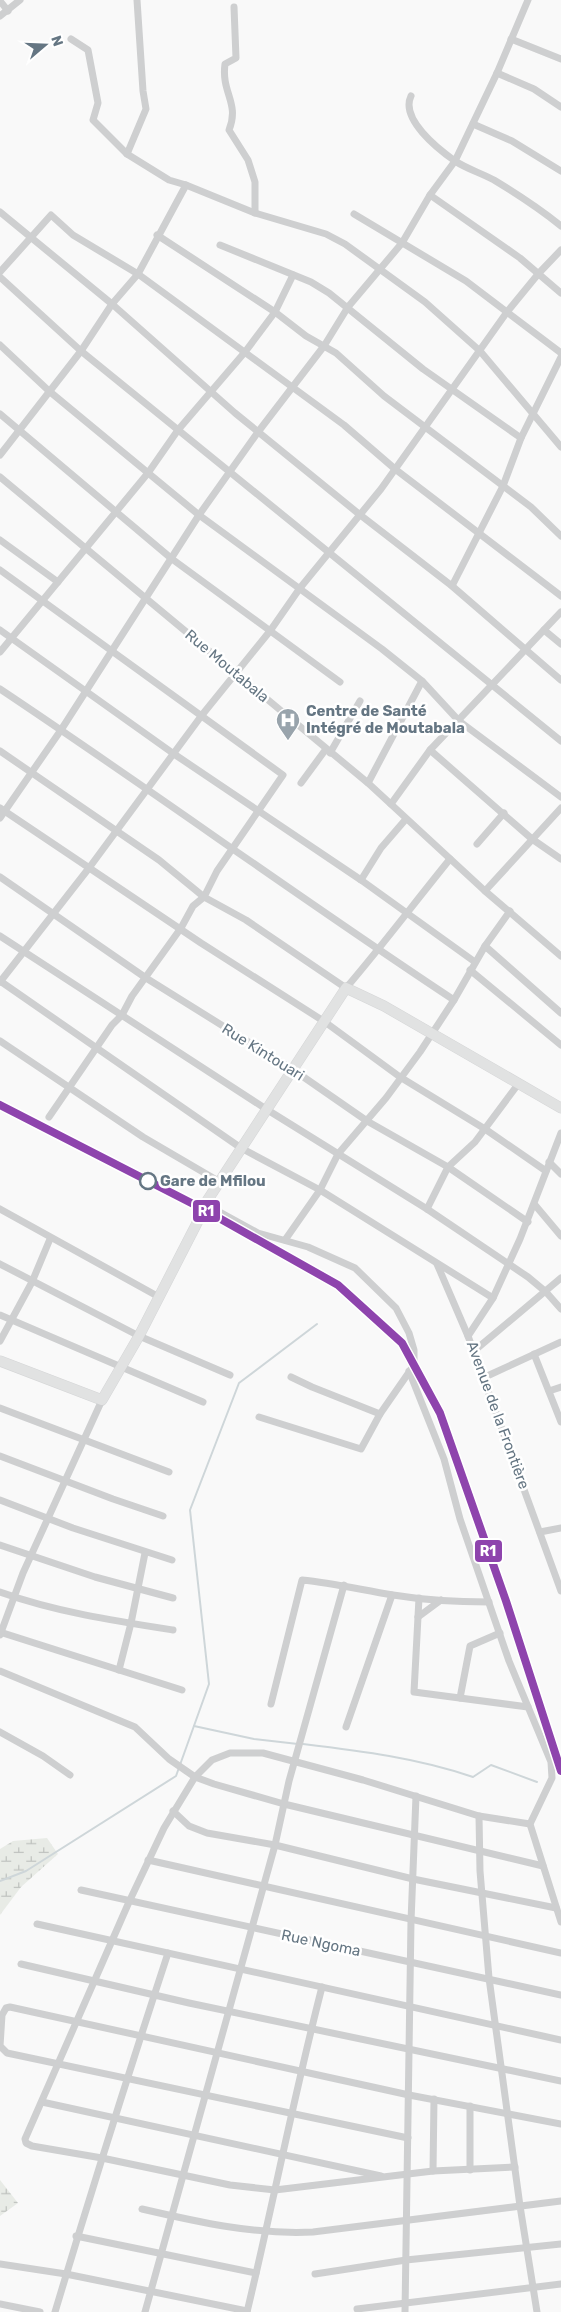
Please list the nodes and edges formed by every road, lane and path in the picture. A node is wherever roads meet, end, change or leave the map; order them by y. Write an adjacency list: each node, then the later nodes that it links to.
1 (20, 0): 6 (street)
2 (137, 0): 15 (street)
3 (528, 0): 9 (street)
4 (0, 1): 6 (street)
5 (234, 7): 21 (street)
6 (8, 11): 7 (street)
7 (0, 16)
8 (71, 39): 15 (street)
9 (511, 39): 10 (street); 11 (street)
10 (561, 59)
11 (497, 73): 13 (street); 14 (street)
12 (411, 96): 16 (street)
13 (561, 107)
14 (473, 124): 16 (street); 17 (street)
15 (127, 154): 18 (street)
16 (455, 161): 19 (street); 23 (street)
17 (561, 171)
18 (186, 184): 21 (street); 24 (street)
19 (430, 195): 26 (street); 31 (street)
20 (0, 212): 25 (street)
21 (255, 213): 29 (street)
22 (354, 214): 26 (street)
23 (561, 226)
24 (157, 235): 32 (street); 38 (street)
25 (32, 237): 30 (street); 32 (street); 36 (street)
26 (402, 243): 29 (street); 39 (street)
27 (220, 245): 33 (street)
28 (561, 250): 31 (street)
29 (378, 268): 37 (street); 42 (street)
30 (0, 272)
31 (538, 273): 35 (street); 39 (street)
32 (138, 274): 36 (street); 44 (street)
33 (294, 275): 37 (street); 38 (street)
34 (0, 278): 43 (street)
35 (561, 293)
36 (112, 304): 43 (street); 50 (street)
37 (348, 307): 41 (street); 48 (street)
38 (275, 312): 41 (street); 44 (street)
39 (507, 312): 42 (street); 45 (street)
40 (0, 345): 49 (street)
41 (324, 346): 47 (street); 53 (street)
42 (480, 351): 48 (street); 52 (street)
43 (81, 352): 49 (street); 55 (street)
44 (245, 352): 47 (street); 50 (street)
45 (561, 353)
46 (561, 357): 52 (street)
47 (293, 387): 56 (street); 60 (street)
48 (452, 388): 53 (street); 57 (street)
49 (49, 391): 54 (street); 62 (street)
50 (210, 392): 55 (street); 56 (street)
51 (0, 414): 54 (street)
52 (534, 414): 57 (street); 58 (street)
53 (424, 426): 60 (street); 64 (street)
54 (20, 430): 59 (street); 65 (street)
55 (178, 430): 61 (street); 62 (street)
56 (258, 432): 61 (street); 66 (street)
57 (521, 438): 64 (street)
58 (561, 447)
59 (0, 455)
60 (396, 469): 66 (street); 68 (street)
61 (229, 472): 67 (street); 72 (street)
62 (148, 473): 65 (street); 67 (street)
63 (0, 477): 71 (street, Rue Moutabala)
64 (503, 486): 68 (street); 69 (street)
65 (115, 512): 71 (street); 73 (street)
66 (359, 514): 72 (street); 76 (street)
67 (199, 515): 73 (street); 77 (street)
68 (479, 534): 76 (street); 78 (street)
69 (561, 536)
70 (0, 540): 75 (street)
71 (86, 548): 75 (street); 79 (street, Rue Moutabala)
72 (328, 552): 77 (street); 94 (street)
73 (172, 559): 79 (street); 84 (street)
74 (0, 570): 80 (street)
75 (58, 582): 80 (street)
76 (452, 586): 87 (street)
77 (300, 588): 84 (street); 92 (street)
78 (561, 596)
79 (146, 599): 88 (street); 90 (street, Rue Moutabala)
80 (43, 601): 85 (street); 88 (street)
81 (561, 612): 83 (street)
82 (0, 630): 85 (street)
83 (544, 630): 86 (street); 87 (street)
84 (270, 631): 90 (street); 93 (street)
85 (11, 638): 89 (street); 96 (street)
86 (561, 644)
87 (526, 649): 91 (street); 94 (street)
88 (112, 650): 96 (street); 98 (street)
89 (0, 652)
90 (236, 673): 98 (street); 104 (street, Rue Moutabala)
91 (561, 680)
92 (422, 681): 99 (street); 107 (street)
93 (340, 682)
94 (492, 685): 99 (street); 101 (street)
95 (0, 689): 100 (street)
96 (86, 689): 100 (street); 105 (street)
97 (360, 701): 104 (street)
98 (202, 716): 105 (street); 114 (street)
99 (459, 721): 103 (street); 110 (street)
100 (61, 730): 106 (street); 109 (street)
101 (561, 741)
102 (0, 750): 106 (street)
103 (430, 750): 111 (street); 115 (street)
104 (328, 751): 107 (street, Rue Moutabala); 108 (street)
105 (174, 754): 109 (street); 114 (street)
106 (32, 773): 113 (street); 118 (street)
107 (368, 783): 111 (street, Rue Moutabala)
108 (301, 784)
109 (148, 790): 118 (street); 121 (street)
110 (561, 797)
111 (391, 804): 117 (street, Rue Moutabala)
112 (561, 808): 119 (street)
113 (3, 810): 116 (street); 124 (street)
114 (258, 810): 121 (street); 126 (street)
115 (504, 813): 119 (street); 120 (street)
116 (0, 818)
117 (406, 819): 122 (street, Rue Moutabala); 126 (street)
118 (118, 831): 124 (street); 128 (street)
119 (532, 838): 123 (street); 127 (street)
120 (477, 844)
121 (234, 849): 128 (street); 135 (street)
122 (450, 858): 127 (street, Rue Moutabala); 130 (street)
123 (561, 859)
124 (89, 868): 131 (street); 132 (street)
125 (0, 877): 131 (street, Rue Kintouari)
126 (361, 880): 130 (street)
127 (485, 890): 129 (street, Rue Moutabala)
128 (204, 896): 132 (street); 142 (street)
129 (510, 911): 134 (street); 137 (street, Rue Moutabala)
130 (406, 912): 135 (street); 138 (street)
131 (52, 914): 136 (street); 140 (street, Rue Kintouari)
132 (181, 928): 140 (street); 146 (street)
133 (0, 936): 136 (street)
134 (485, 946): 138 (street); 144 (street)
135 (379, 950): 142 (street); 143 (street)
136 (24, 953): 141 (street); 145 (street)
137 (561, 956)
138 (475, 962): 139 (street)
139 (470, 970): 143 (street); 149 (street)
140 (146, 978): 145 (street); 151 (street, Rue Kintouari)
141 (0, 981): 150 (street)
142 (346, 988): 146 (street); 147 (street)
143 (454, 1000): 147 (street)
144 (561, 1013)
145 (122, 1015): 150 (street); 156 (street)
146 (325, 1022): 151 (street); 152 (street)
147 (432, 1034): 152 (street); 153 (street)
148 (0, 1041): 154 (street)
149 (561, 1045)
150 (98, 1047): 154 (street); 161 (street)
151 (292, 1069): 156 (street); 158 (street, Rue Kintouari)
152 (400, 1077): 158 (street); 159 (street)
153 (519, 1083): 155 (street); 159 (street)
154 (69, 1086): 157 (street); 167 (street)
155 (561, 1108)
156 (266, 1109): 161 (street); 162 (street)
157 (49, 1117)
158 (367, 1121): 162 (street); 164 (street, Rue Kintouari)
159 (485, 1129): 164 (street); 165 (street)
160 (561, 1133): 163 (street, Avenue de la Frontière)
161 (241, 1148): 167 (street); 168 (street)
162 (338, 1154): 168 (street); 172 (street)
163 (549, 1162): 165 (street, Avenue de la Frontière); 166 (street)
164 (448, 1168): 172 (street); 173 (street, Rue Kintouari)
165 (546, 1171): 170 (street, Avenue de la Frontière)
166 (561, 1174)
167 (220, 1182): 169 (street)
168 (320, 1190): 176 (street); 178 (street)
169 (205, 1204): 176 (street); 183 (street)
170 (534, 1206): 173 (street, Avenue de la Frontière); 174 (street)
171 (0, 1209): 175 (street)
172 (426, 1209): 179 (street)
173 (528, 1222): 179 (street, Avenue de la Frontière)
174 (561, 1236)
175 (50, 1239): 181 (street); 183 (street)
176 (285, 1240): 196 (street)
177 (0, 1264): 181 (street)
178 (436, 1264): 184 (street); 189 (street)
179 (508, 1265): 182 (street); 184 (street, Avenue de la Frontière)
180 (561, 1278): 182 (street)
181 (32, 1282): 187 (street); 188 (street)
182 (546, 1292): 185 (street); 192 (street)
183 (159, 1297): 188 (street)
184 (493, 1298): 189 (street, Avenue de la Frontière)
185 (561, 1309)
186 (0, 1315): 187 (street)
187 (12, 1320): 190 (street); 195 (street)
188 (139, 1336): 195 (street); 197 (street)
189 (468, 1336): 192 (street, Avenue de la Frontière)
190 (0, 1341)
191 (561, 1342): 193 (street)
192 (474, 1351): 199 (street, Avenue de la Frontière)
193 (534, 1354): 199 (street); 201 (street)
194 (0, 1361): 202 (street)
195 (121, 1367): 202 (street); 203 (street)
196 (409, 1371): 205 (street); 230 (street)
197 (230, 1375)
198 (291, 1377): 205 (street)
199 (485, 1377): 216 (street, Avenue de la Frontière)
200 (561, 1387): 201 (street)
201 (549, 1391): 207 (street)
202 (102, 1400): 208 (street)
203 (195, 1401)
204 (0, 1408): 208 (street)
205 (380, 1414): 206 (street)
206 (259, 1417)
207 (561, 1422)
208 (83, 1440): 210 (street); 211 (street)
209 (0, 1456): 211 (street)
210 (169, 1472)
211 (64, 1481): 213 (street); 214 (street)
212 (0, 1500): 214 (street)
213 (163, 1516)
214 (48, 1518): 218 (street); 219 (street)
215 (561, 1528): 216 (street)
216 (540, 1532): 223 (street, Avenue de la Frontière)
217 (0, 1545): 219 (street)
218 (146, 1553): 220 (street); 222 (street)
219 (32, 1556): 222 (street); 226 (street)
220 (172, 1560)
221 (344, 1585): 225 (street); 240 (street); 244 (street)
222 (138, 1590): 227 (street); 232 (street)
223 (561, 1591)
224 (0, 1592): 226 (street)
225 (392, 1595): 228 (street); 242 (street)
226 (13, 1596): 232 (street); 235 (street)
227 (173, 1598)
228 (419, 1598): 229 (street); 231 (street)
229 (441, 1600): 230 (street); 231 (street)
230 (489, 1602): 234 (street)
231 (418, 1617): 239 (street)
232 (131, 1623): 233 (street); 236 (street)
233 (173, 1630)
234 (500, 1632): 239 (street); 241 (street)
235 (0, 1633): 236 (street)
236 (119, 1670): 238 (street)
237 (0, 1671): 247 (street)
238 (182, 1690)
239 (460, 1698): 241 (street)
240 (271, 1704)
241 (528, 1707): 245 (street)
242 (346, 1727)
243 (0, 1732): 246 (street)
244 (295, 1761): 247 (street); 249 (street); 250 (street)
245 (553, 1772): 248 (street); 253 (street)
246 (70, 1776)
247 (195, 1777): 250 (street); 251 (street)
248 (561, 1777)
249 (416, 1796): 252 (street); 254 (street)
250 (284, 1804): 254 (street); 255 (street)
251 (173, 1811): 255 (street); 257 (street)
252 (479, 1816): 253 (street); 256 (street)
253 (530, 1824): 258 (street)
254 (416, 1836): 256 (street); 259 (street)
255 (275, 1845): 259 (street); 260 (street)
256 (479, 1851): 258 (street); 262 (street)
257 (148, 1860): 260 (street); 263 (street)
258 (542, 1866): 264 (street)
259 (413, 1879): 262 (street); 265 (street)
260 (263, 1886): 265 (street); 268 (street)
261 (81, 1890): 263 (street, Rue Ngoma)
262 (482, 1892): 264 (street); 269 (street)
263 (129, 1902): 268 (street, Rue Ngoma); 270 (street)
264 (556, 1908): 266 (street)
265 (411, 1921): 269 (street); 273 (street)
266 (561, 1922)
267 (37, 1924): 270 (street)
268 (252, 1928): 273 (street, Rue Ngoma); 275 (street)
269 (486, 1938): 272 (street); 276 (street)
270 (112, 1941): 271 (street); 277 (street)
271 (168, 1953): 275 (street); 279 (street)
272 (561, 1953)
273 (412, 1963): 276 (street, Rue Ngoma); 281 (street)
274 (21, 1964): 277 (street)
275 (240, 1968): 278 (street); 282 (street)
276 (489, 1978): 280 (street, Rue Ngoma); 284 (street)
277 (94, 1981): 279 (street); 283 (street)
278 (322, 1987): 281 (street); 285 (street)
279 (155, 1995): 282 (street); 286 (street)
280 (561, 1996)
281 (411, 2006): 284 (street); 288 (street)
282 (228, 2011): 285 (street); 289 (street)
283 (76, 2022): 286 (street); 290 (street); 290 (street)
284 (497, 2027): 287 (street); 292 (street)
285 (310, 2029): 288 (street); 291 (street)
286 (142, 2037): 289 (street); 293 (street)
287 (561, 2040)
288 (410, 2050): 292 (street); 296 (street)
289 (217, 2051): 291 (street); 295 (street)
290 (59, 2064): 293 (street); 298 (street)
291 (301, 2070): 296 (street); 301 (street)
292 (503, 2070): 294 (street); 300 (street)
293 (128, 2078): 295 (street); 302 (street)
294 (561, 2081)
295 (205, 2094): 301 (street); 304 (street)
296 (409, 2095): 297 (street); 305 (street)
297 (434, 2099): 299 (street); 310 (street)
298 (42, 2102): 302 (street); 307 (street)
299 (470, 2106): 300 (street); 309 (street)
300 (508, 2112): 303 (street); 308 (street)
301 (292, 2113): 305 (street); 306 (street)
302 (115, 2118): 304 (street); 307 (street)
303 (561, 2124)
304 (194, 2135): 306 (street); 312 (street)
305 (408, 2138): 311 (street)
306 (284, 2153): 313 (street); 314 (street)
307 (102, 2158): 312 (street); 321 (street)
308 (515, 2167): 309 (street); 316 (street)
309 (470, 2170): 310 (street)
310 (433, 2171): 311 (street)
311 (408, 2174): 313 (street); 319 (street)
312 (184, 2175): 314 (street); 318 (street)
313 (384, 2176): 314 (street)
314 (275, 2190): 320 (street)
315 (561, 2201): 316 (street)
316 (520, 2206): 319 (street); 323 (street)
317 (142, 2209): 318 (street)
318 (172, 2216): 320 (street); 324 (street)
319 (407, 2220): 320 (street); 325 (street)
320 (265, 2233): 327 (street)
321 (76, 2236): 324 (street); 328 (street)
322 (561, 2244): 323 (street)
323 (526, 2247): 325 (street); 331 (street)
324 (162, 2253): 327 (street); 332 (street)
325 (406, 2260): 329 (street); 334 (street)
326 (0, 2264): 328 (street)
327 (256, 2273): 339 (street)
328 (66, 2274): 332 (street); 337 (street)
329 (315, 2274)
330 (561, 2284): 331 (street)
331 (532, 2288): 334 (street); 340 (street)
332 (150, 2292): 338 (street); 339 (street)
333 (0, 2304): 336 (street)
334 (405, 2308): 335 (street)
335 (357, 2309)
336 (40, 2312)
337 (55, 2312)
338 (145, 2312)
339 (247, 2312)
340 (537, 2312)

